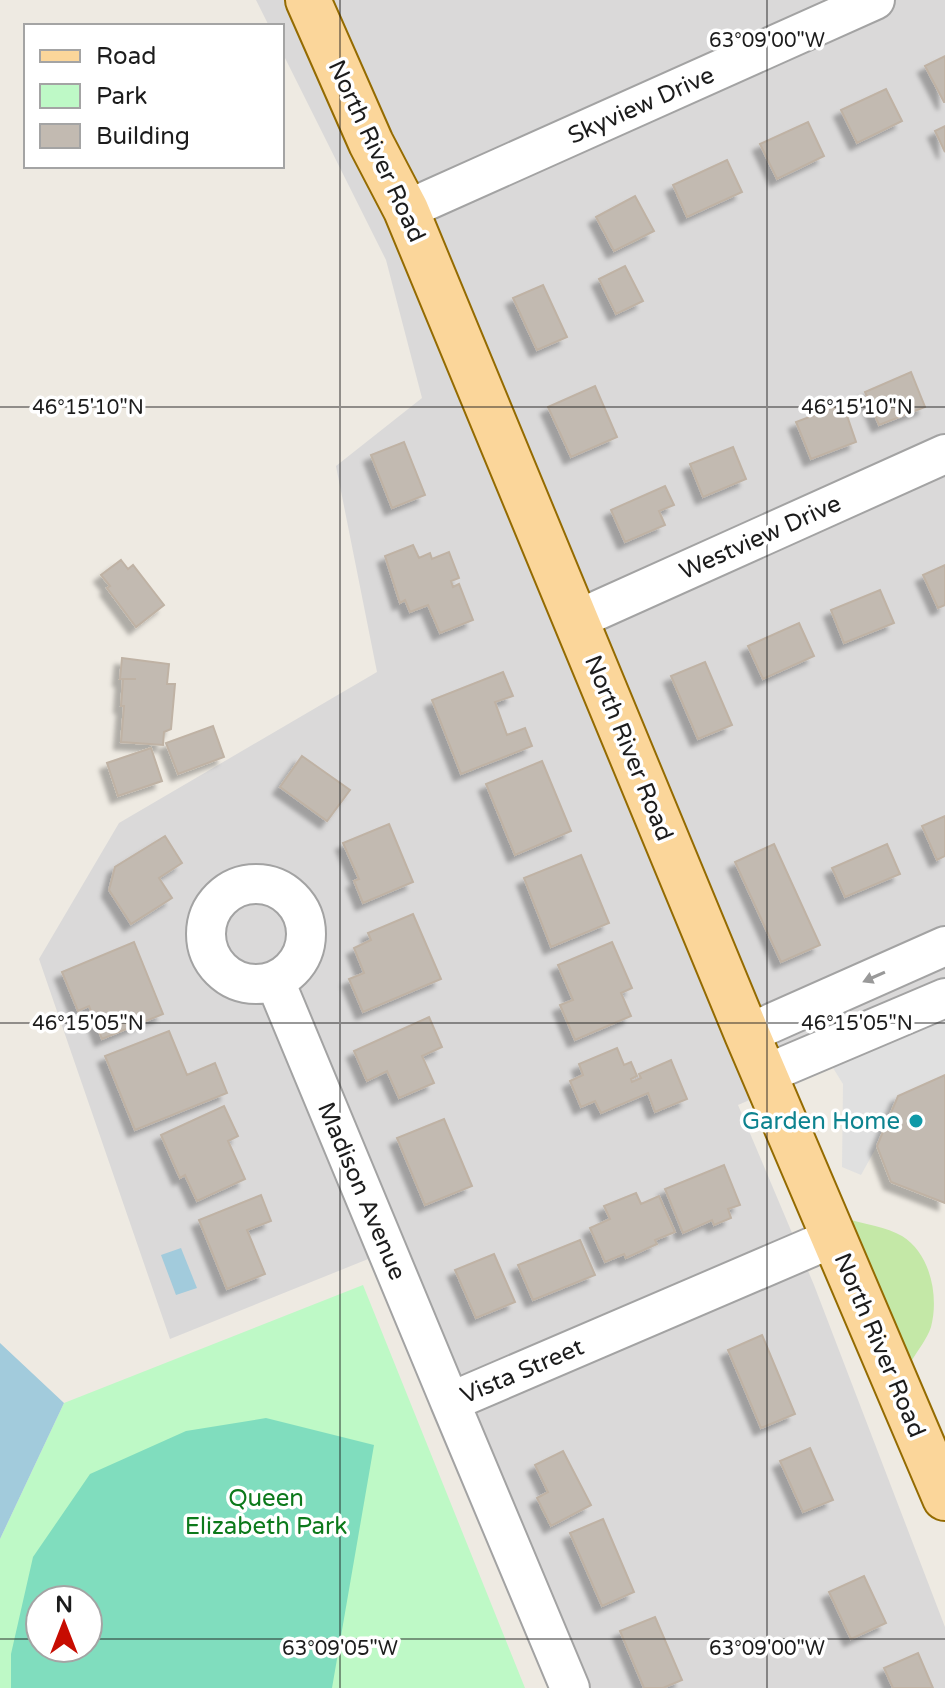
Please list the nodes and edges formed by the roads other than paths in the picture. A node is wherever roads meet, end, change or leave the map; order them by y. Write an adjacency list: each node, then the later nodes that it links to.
1 (308, 0): 3 (main road, North River Road)
2 (875, 0): 3 (street, Skyview Drive)
3 (406, 210): 5 (main road, North River Road)
4 (945, 454): 5 (street, Westview Drive)
5 (576, 620): 9 (main road, North River Road)
6 (945, 946): 9 (street, one-way to 9)
7 (275, 981): 12 (street, Madison Avenue)
8 (945, 998): 10 (street)
9 (747, 1034): 10 (main road, North River Road)
10 (766, 1074): 11 (main road, North River Road)
11 (835, 1237): 12 (street, Vista Street); 13 (main road, North River Road)
12 (450, 1402): 14 (street, Vista Street)
13 (945, 1498)
14 (570, 1688)

